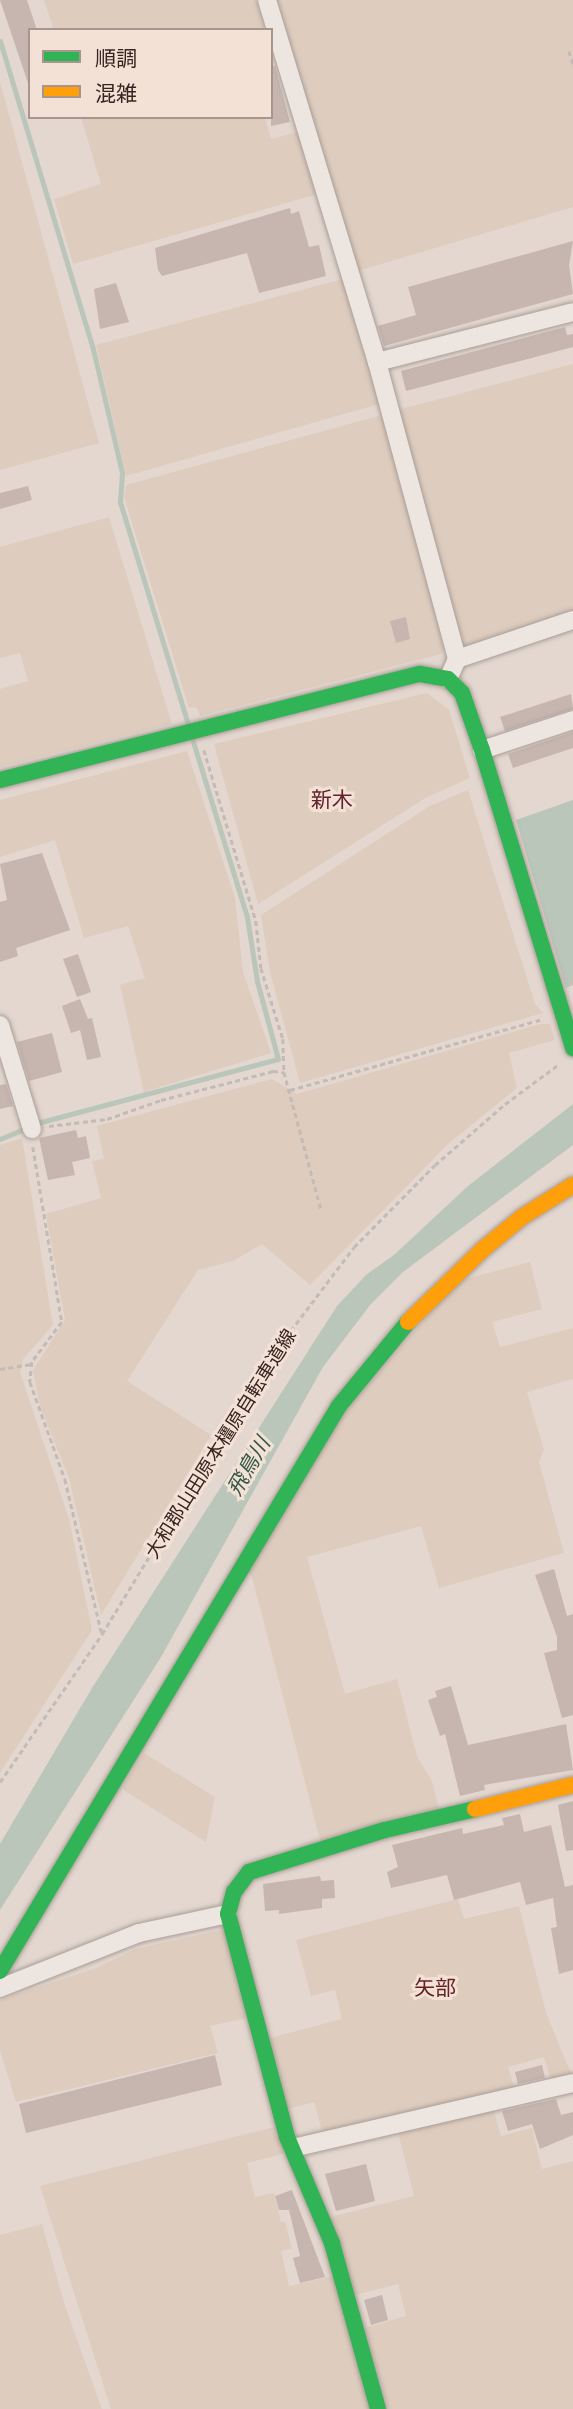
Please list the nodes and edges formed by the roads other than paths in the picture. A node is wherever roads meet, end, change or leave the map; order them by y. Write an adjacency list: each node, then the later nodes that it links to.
1 (267, 0): 3 (street)
2 (573, 312): 3 (street)
3 (377, 362): 5 (street)
4 (573, 620): 5 (street)
5 (457, 659): 6 (street)
6 (448, 679): 8 (street); 9 (street)
7 (573, 720): 8 (street)
8 (482, 750): 11 (street)
9 (0, 780)
10 (0, 1025): 12 (street)
11 (568, 1055)
12 (8, 1073): 13 (street)
13 (32, 1129)
14 (573, 1185): 17 (street)
15 (573, 1785): 16 (street)
16 (228, 1914): 18 (street); 20 (street)
17 (0, 1971)
18 (0, 1988)
19 (573, 2083): 20 (street)
20 (293, 2148): 21 (street)
21 (378, 2409)

